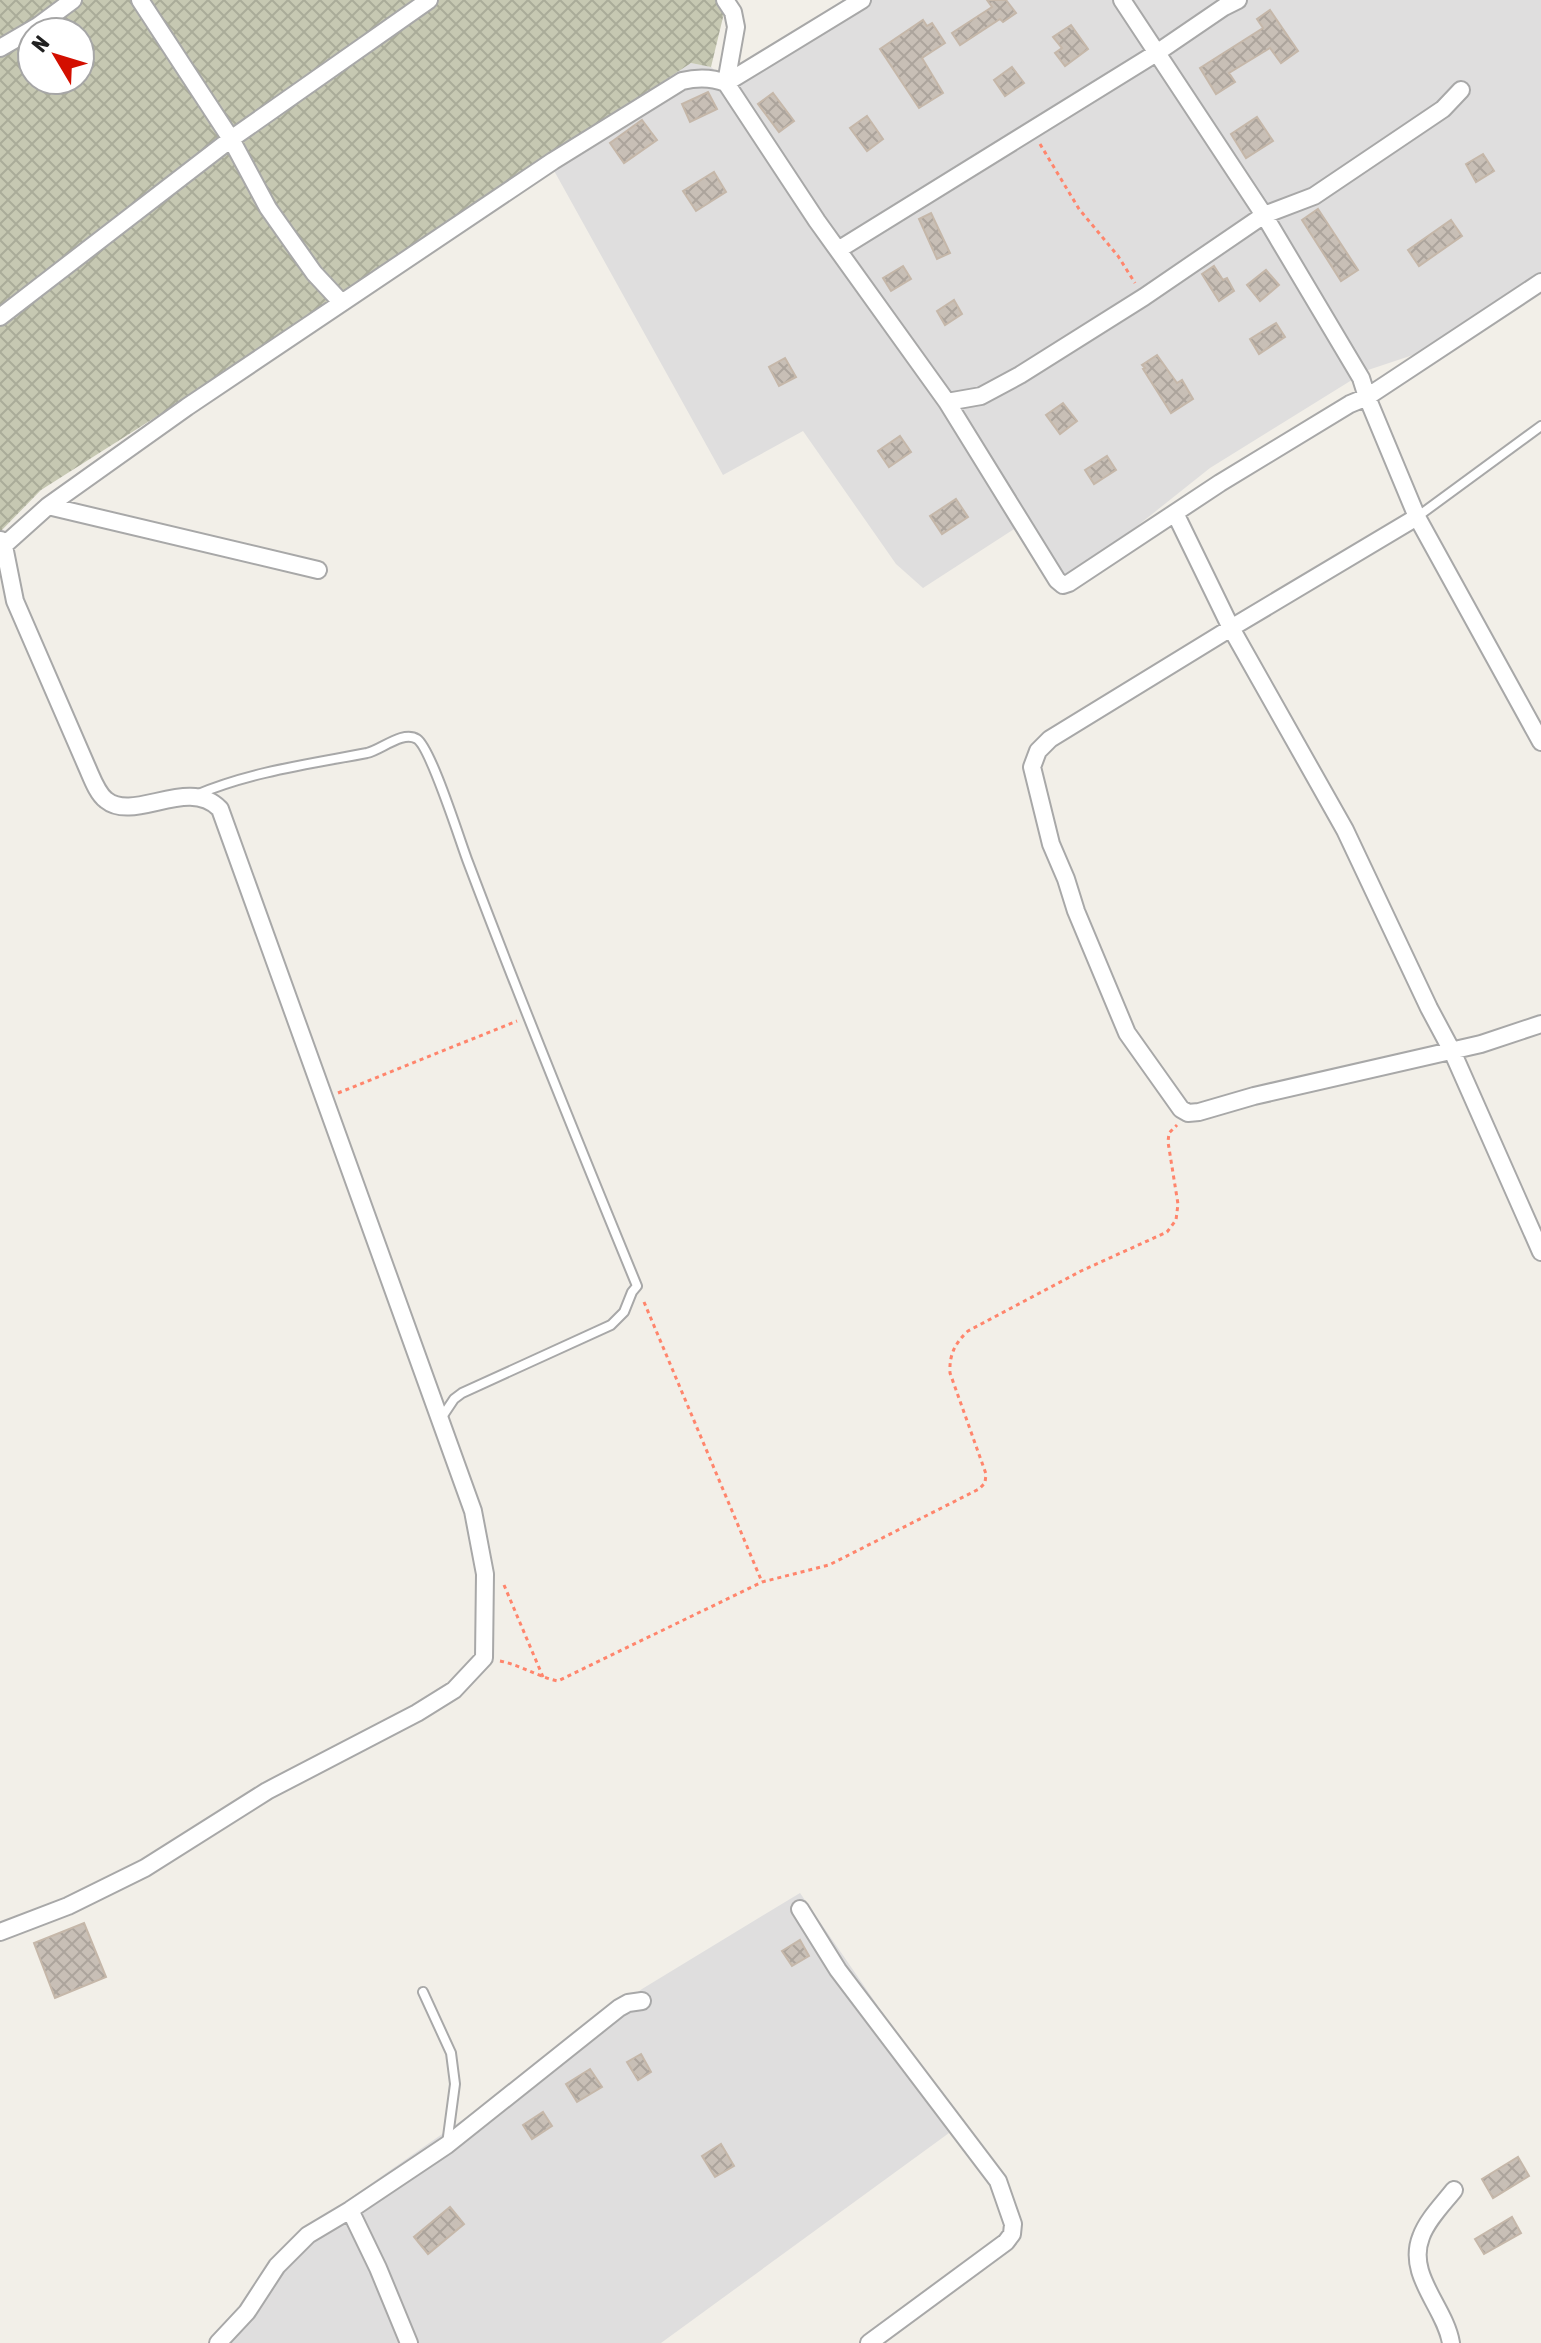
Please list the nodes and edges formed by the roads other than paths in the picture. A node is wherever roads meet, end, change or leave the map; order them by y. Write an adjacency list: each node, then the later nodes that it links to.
1 (73, 0): 8 (street)
2 (140, 0): 12 (street)
3 (429, 0): 12 (street)
4 (725, 0): 10 (street)
5 (862, 0): 10 (street)
6 (1122, 0): 9 (street)
7 (1238, 0): 9 (street)
8 (0, 48)
9 (1158, 52): 13 (street); 14 (street)
10 (726, 83): 14 (street); 16 (street)
11 (1461, 90): 13 (street)
12 (231, 139): 16 (street); 17 (street)
13 (1264, 215): 18 (street); 19 (street)
14 (838, 250): 19 (street)
15 (1541, 282): 18 (street)
16 (341, 302): 21 (street)
17 (1, 312)
18 (1367, 397): 22 (street); 23 (street)
19 (947, 402): 22 (street)
20 (1541, 426): 23 (lane)
21 (48, 506): 24 (street); 25 (street)
22 (1175, 513): 26 (street)
23 (1417, 517): 26 (street); 27 (street)
24 (1, 545): 28 (street)
25 (318, 570)
26 (1231, 628): 30 (street); 30 (street)
27 (1541, 742)
28 (196, 795): 32 (street); 32 (lane)
29 (1541, 1024): 30 (street)
30 (1452, 1051): 31 (street)
31 (1541, 1252)
32 (440, 1421): 34 (street)
33 (800, 1909): 43 (street)
34 (0, 1932)
35 (423, 1992): 37 (lane)
36 (642, 2001): 37 (street)
37 (447, 2145): 39 (street)
38 (1454, 2190): 40 (street)
39 (350, 2210): 41 (street); 42 (street)
40 (1451, 2342)
41 (218, 2343)
42 (409, 2343)
43 (869, 2343)

